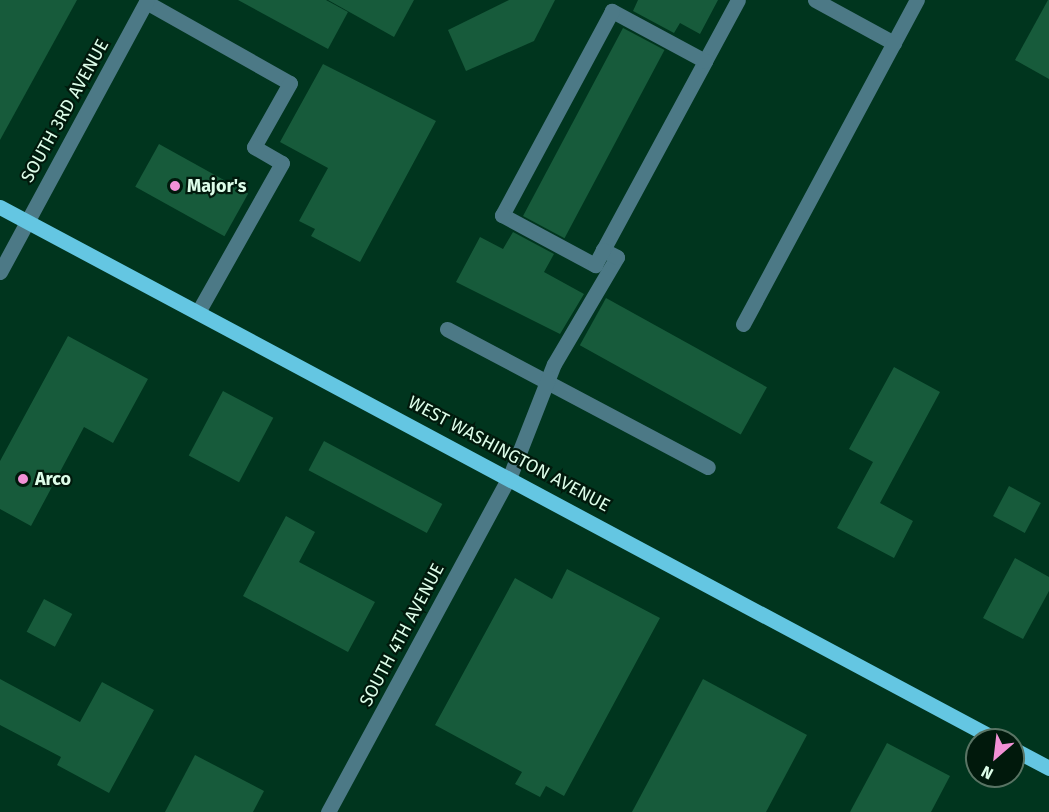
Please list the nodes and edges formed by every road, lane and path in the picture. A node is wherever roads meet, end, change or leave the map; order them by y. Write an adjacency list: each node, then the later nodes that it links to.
1 (738, 0): 6 (street)
2 (815, 0): 5 (street)
3 (917, 0): 5 (street)
4 (147, 1): 8 (street, SOUTH 3RD AVENUE); 11 (street)
5 (894, 43): 12 (street)
6 (705, 61): 9 (street); 9 (street)
7 (0, 207): 8 (main road, WEST WASHINGTON AVENUE)
8 (27, 221): 10 (street, SOUTH 3RD AVENUE); 11 (main road, WEST WASHINGTON AVENUE)
9 (603, 250): 14 (street, SOUTH 4TH AVENUE)
10 (0, 272)
11 (198, 312): 16 (main road, WEST WASHINGTON AVENUE)
12 (742, 324)
13 (447, 329): 14 (street)
14 (547, 382): 15 (street); 16 (street, SOUTH 4TH AVENUE)
15 (708, 467)
16 (510, 476): 17 (main road, WEST WASHINGTON AVENUE); 20 (street, SOUTH 4TH AVENUE)
17 (975, 728)
18 (1025, 755): 19 (main road)
19 (1049, 768)
20 (328, 812)

